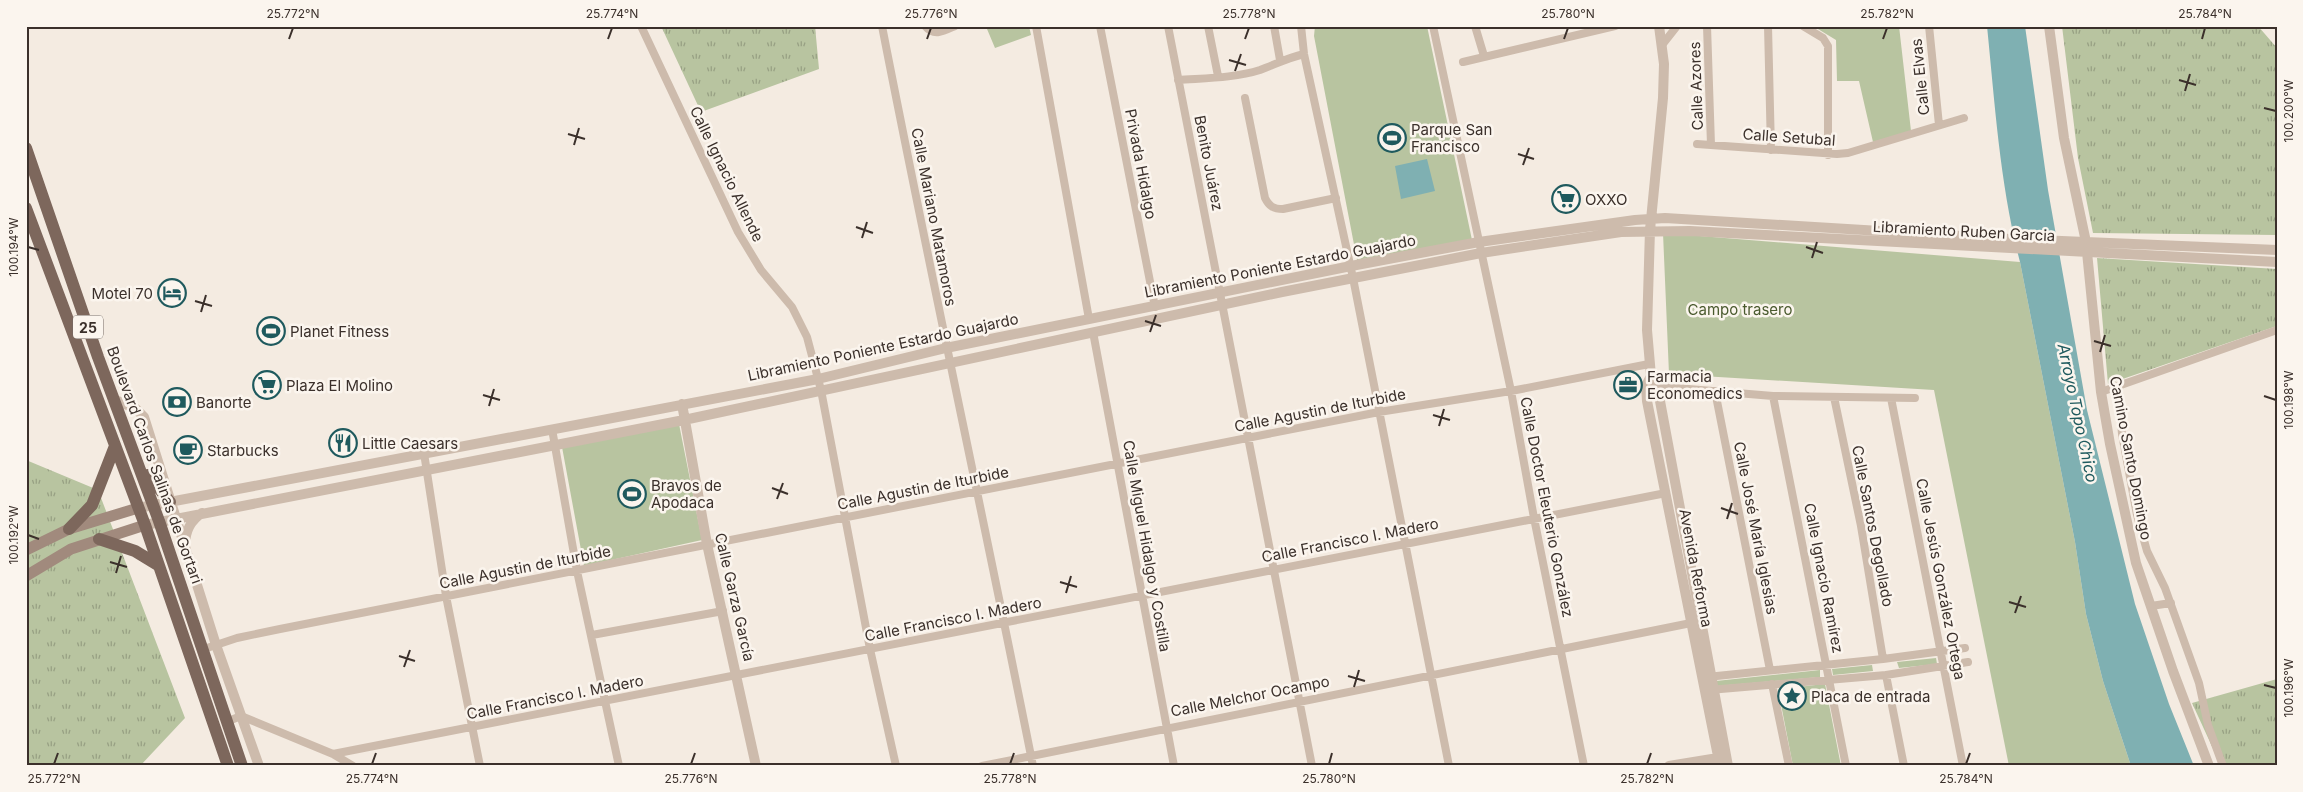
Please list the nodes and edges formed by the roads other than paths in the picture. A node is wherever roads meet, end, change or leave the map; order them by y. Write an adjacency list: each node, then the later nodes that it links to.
1 (641, 26): 60 (street, Calle Ignacio Allende)
2 (882, 26): 56 (street, Calle Mariano Matamoros)
3 (926, 26): 4 (street)
4 (955, 26)
5 (1036, 26): 53 (street)
6 (1100, 26): 52 (street, Privada Hidalgo)
7 (1168, 26): 27 (street, Benito Juárez)
8 (1208, 26): 26 (street)
9 (1274, 26): 24 (street)
10 (1301, 26): 22 (street)
11 (1434, 26): 42 (street)
12 (1474, 26): 23 (street)
13 (1615, 26): 23 (street)
14 (1659, 26): 21 (street, Avenida Reforma)
15 (1677, 26): 21 (street)
16 (1708, 26): 32 (street, Calle Azores)
17 (1768, 26): 34 (street)
18 (1803, 26): 35 (street)
19 (1929, 26): 30 (street, Calle Elvas)
20 (2049, 26): 41 (street, Camino Santo Domingo)
21 (1662, 44): 38 (street, Avenida Reforma)
22 (1304, 54): 24 (street); 36 (street)
23 (1484, 56): 25 (street)
24 (1280, 60): 26 (street)
25 (1463, 62)
26 (1218, 76): 27 (street)
27 (1178, 80): 50 (street, Benito Juárez)
28 (1246, 98): 36 (street)
29 (1964, 118): 30 (street, Calle Setubal)
30 (1939, 125): 35 (street, Calle Setubal)
31 (1697, 144): 32 (street, Calle Setubal)
32 (1711, 145): 34 (street, Calle Setubal)
33 (26, 148): 72 (main road, Boulevard Carlos Salinas de Gortari / 25)
34 (1772, 150): 35 (street, Calle Setubal)
35 (1828, 155)
36 (1336, 198): 48 (street)
37 (26, 208): 79 (main road, Boulevard Carlos Salinas de Gortari / 25)
38 (1651, 218): 39 (street, Libramiento Ruben Garcia); 40 (street, Avenida Reforma); 43 (street, Libramiento Ruben Garcia)
39 (1634, 225): 40 (street, Libramiento Ruben Garcia); 42 (street, Libramiento Poniente Estardo Guajardo); 45 (street, Libramiento Poniente Estardo Guajardo)
40 (1650, 230): 43 (street, Libramiento Ruben Garcia); 58 (street, Avenida Reforma)
41 (2085, 237): 43 (street, Libramiento Ruben Garcia); 44 (street, Libramiento Ruben Garcia); 46 (street, Camino Santo Domingo)
42 (1479, 242): 45 (street, Calle Doctor Eleuterio González); 48 (street, Libramiento Poniente Estardo Guajardo)
43 (2011, 243): 46 (street, Libramiento Ruben Garcia)
44 (2277, 250)
45 (1481, 253): 49 (street, Libramiento Poniente Estardo Guajardo); 65 (street, Calle Doctor Eleuterio González)
46 (2087, 253): 47 (street, Libramiento Ruben Garcia); 67 (street, Camino Santo Domingo)
47 (2277, 262)
48 (1351, 266): 49 (street); 50 (street, Libramiento Poniente Estardo Guajardo)
49 (1353, 278): 51 (street, Libramiento Poniente Estardo Guajardo); 74 (street)
50 (1221, 294): 51 (street, Benito Juárez); 52 (street, Libramiento Poniente Estardo Guajardo)
51 (1224, 306): 55 (street, Libramiento Poniente Estardo Guajardo); 77 (street, Benito Juárez)
52 (1155, 307): 53 (street, Libramiento Poniente Estardo Guajardo)
53 (1089, 319): 56 (street, Libramiento Poniente Estardo Guajardo)
54 (2277, 330): 63 (street)
55 (1093, 332): 57 (street, Libramiento Poniente Estardo Guajardo); 82 (street, Calle Miguel Hidalgo y Costilla)
56 (946, 348): 57 (street, Calle Mariano Matamoros); 60 (street, Libramiento Poniente Estardo Guajardo)
57 (950, 363): 64 (street, Libramiento Poniente Estardo Guajardo); 84 (street, Calle Mariano Matamoros)
58 (1649, 364): 59 (street, Avenida Reforma); 65 (street, Calle Agustin de Iturbide)
59 (1651, 376): 61 (street); 62 (street, Avenida Reforma)
60 (818, 379): 64 (street, Calle Ignacio Allende); 73 (street, Libramiento Poniente Estardo Guajardo)
61 (1646, 386): 62 (street); 85 (street, Avenida Reforma)
62 (1657, 386): 66 (street); 111 (street, Avenida Reforma)
63 (2118, 387): 67 (street); 107 (street)
64 (820, 390): 75 (street, Libramiento Poniente Estardo Guajardo); 90 (street, Calle Ignacio Allende)
65 (1512, 391): 74 (street, Calle Agustin de Iturbide); 92 (street, Calle Doctor Eleuterio González)
66 (1715, 391): 68 (street); 122 (street, Calle José María Iglesias)
67 (2101, 392): 108 (street, Camino Santo Domingo)
68 (1774, 396): 69 (street); 120 (street, Calle Ignacio Ramírez)
69 (1834, 397): 70 (street); 118 (street, Calle Santos Degollado)
70 (1891, 398): 71 (street); 117 (street, Calle Jesús González Ortega)
71 (1915, 398)
72 (115, 400): 80 (main road, Boulevard Carlos Salinas de Gortari / 25); 86 (street)
73 (682, 404): 75 (street, Calle Garza García); 76 (street, Libramiento Poniente Estardo Guajardo)
74 (1379, 412): 77 (street, Calle Agustin de Iturbide); 97 (street)
75 (684, 420): 78 (street, Libramiento Poniente Estardo Guajardo); 98 (street, Calle Garza García)
76 (552, 429): 78 (street); 81 (street, Libramiento Poniente Estardo Guajardo)
77 (1249, 438): 82 (street, Calle Agustin de Iturbide); 102 (street, Benito Juárez)
78 (554, 445): 83 (street, Libramiento Poniente Estardo Guajardo); 103 (street)
79 (115, 446): 88 (main road, Boulevard Carlos Salinas de Gortari / 25); 95 (main road)
80 (133, 449): 86 (main road); 87 (main road, Boulevard Carlos Salinas de Gortari / 25)
81 (424, 453): 83 (street); 86 (street, Libramiento Poniente Estardo Guajardo)
82 (1118, 463): 84 (street, Calle Agustin de Iturbide); 105 (street, Calle Miguel Hidalgo y Costilla)
83 (425, 472): 89 (street, Libramiento Poniente Estardo Guajardo); 106 (street)
84 (977, 492): 90 (street, Calle Agustin de Iturbide); 110 (street, Calle Mariano Matamoros)
85 (1666, 493): 92 (street, Calle Francisco I. Madero); 111 (street, Avenida Reforma)
86 (170, 502): 87 (street, Libramiento Poniente Estardo Guajardo); 91 (street)
87 (153, 505): 88 (street, Libramiento Poniente Estardo Guajardo); 93 (main road, Boulevard Carlos Salinas de Gortari / 25)
88 (138, 508): 94 (main road, Boulevard Carlos Salinas de Gortari / 25); 95 (main road)
89 (204, 512): 91 (street, Libramiento Poniente Estardo Guajardo); 100 (street)
90 (844, 517): 98 (street, Calle Agustin de Iturbide); 116 (street, Calle Ignacio Allende)
91 (175, 518): 93 (street, Libramiento Poniente Estardo Guajardo); 100 (street)
92 (1534, 518): 97 (street, Calle Francisco I. Madero); 114 (street, Calle Doctor Eleuterio González)
93 (160, 521): 94 (street, Libramiento Poniente Estardo Guajardo); 113 (main road, Boulevard Carlos Salinas de Gortari / 25)
94 (145, 525): 96 (main road); 101 (main road, Boulevard Carlos Salinas de Gortari / 25)
95 (69, 529): 99 (main road)
96 (99, 539): 101 (main road); 104 (main road)
97 (1405, 543): 102 (street, Calle Francisco I. Madero); 123 (street)
98 (708, 544): 103 (street, Calle Agustin de Iturbide); 109 (street, Calle Garza García)
99 (26, 550)
100 (186, 554): 113 (street)
101 (158, 565): 139 (main road, Boulevard Carlos Salinas de Gortari / 25)
102 (1274, 569): 105 (street, Calle Francisco I. Madero); 130 (street, Benito Juárez)
103 (577, 571): 106 (street, Calle Agustin de Iturbide); 112 (street)
104 (26, 576)
105 (1142, 595): 110 (street, Calle Francisco I. Madero); 134 (street, Calle Miguel Hidalgo y Costilla)
106 (446, 596): 113 (street, Calle Agustin de Iturbide); 135 (street)
107 (2171, 603): 108 (street); 160 (street)
108 (2151, 606): 159 (street, Camino Santo Domingo)
109 (723, 611): 112 (street); 125 (street, Calle Garza García)
110 (1005, 622): 116 (street, Calle Francisco I. Madero); 137 (street, Calle Mariano Matamoros)
111 (1696, 622): 114 (street, Calle Melchor Ocampo); 126 (street, Avenida Reforma)
112 (592, 635): 131 (street)
113 (210, 647): 132 (street); 133 (main road, Boulevard Carlos Salinas de Gortari / 25)
114 (1561, 648): 123 (street, Calle Melchor Ocampo); 152 (street, Calle Doctor Eleuterio González)
115 (1965, 648): 117 (street)
116 (870, 649): 125 (street, Calle Francisco I. Madero); 146 (street, Calle Ignacio Allende)
117 (1942, 652): 118 (street); 121 (street, Calle Jesús González Ortega)
118 (1882, 659): 120 (street)
119 (1968, 662): 121 (street)
120 (1826, 664): 122 (street); 127 (street, Calle Ignacio Ramírez)
121 (1944, 666): 124 (street); 158 (street, Calle Jesús González Ortega)
122 (1770, 670): 126 (street)
123 (1431, 674): 130 (street, Calle Melchor Ocampo); 151 (street)
124 (1886, 674): 127 (street); 157 (street)
125 (738, 676): 131 (street, Calle Francisco I. Madero); 145 (street, Calle Garza García)
126 (1706, 677): 129 (street, Avenida Reforma)
127 (1828, 680): 128 (street); 156 (street, Calle Ignacio Ramírez)
128 (1772, 684): 129 (street); 155 (street)
129 (1709, 690): 138 (street, Avenida Reforma); 154 (street, Avenida Reforma)
130 (1299, 701): 134 (street, Calle Melchor Ocampo); 150 (street, Benito Juárez)
131 (606, 702): 135 (street, Calle Francisco I. Madero); 144 (street)
132 (241, 716): 133 (street); 136 (street); 141 (street)
133 (226, 722): 140 (main road, Boulevard Carlos Salinas de Gortari / 25)
134 (1166, 727): 137 (street, Calle Melchor Ocampo); 149 (street, Calle Miguel Hidalgo y Costilla)
135 (472, 728): 136 (street, Calle Francisco I. Madero); 143 (street)
136 (333, 754): 142 (street)
137 (1031, 756): 147 (street, Calle Melchor Ocampo); 148 (street, Calle Mariano Matamoros)
138 (1719, 762): 153 (street)
139 (228, 766)
140 (242, 766)
141 (259, 766)
142 (353, 766)
143 (480, 766)
144 (619, 766)
145 (756, 766)
146 (896, 766)
147 (982, 766)
148 (1033, 766)
149 (1174, 766)
150 (1312, 766)
151 (1449, 766)
152 (1584, 766)
153 (1669, 766)
154 (1728, 766)
155 (1789, 766)
156 (1846, 766)
157 (1904, 766)
158 (1963, 766)
159 (2209, 766)
160 (2224, 766)

